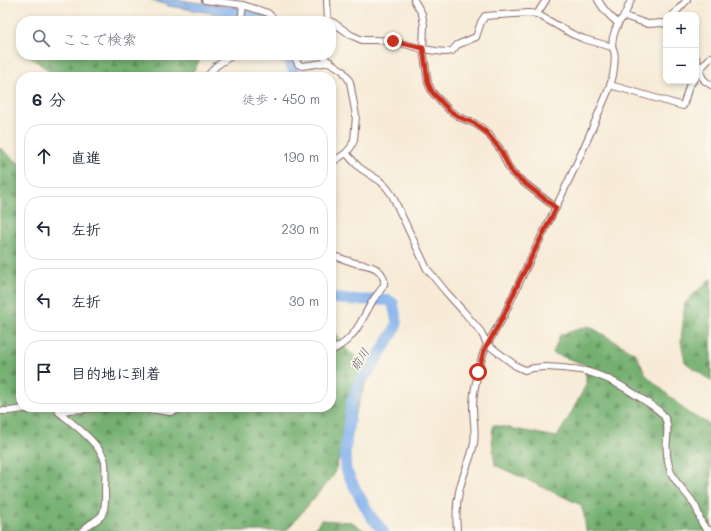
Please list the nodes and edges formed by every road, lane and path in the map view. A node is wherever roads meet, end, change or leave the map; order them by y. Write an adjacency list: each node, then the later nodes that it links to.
1 (205, 0): 8 (street)
2 (327, 0): 13 (street)
3 (414, 0): 19 (street)
4 (546, 0): 10 (street)
5 (598, 0): 15 (street)
6 (631, 0): 14 (street)
7 (687, 0): 9 (street)
8 (243, 5): 11 (street); 12 (street)
9 (676, 12)
10 (537, 14): 18 (street); 19 (street)
11 (242, 16)
12 (270, 16)
13 (329, 16)
14 (624, 16): 15 (street); 16 (street)
15 (618, 23): 18 (street)
16 (663, 23)
17 (336, 25): 19 (street)
18 (612, 47): 29 (street)
19 (423, 48): 32 (street)
20 (711, 57): 24 (street)
21 (225, 60): 25 (street)
22 (296, 60): 23 (street)
23 (330, 62): 30 (street)
24 (700, 69): 26 (street)
25 (211, 72)
26 (699, 78): 28 (street)
27 (691, 84): 29 (street)
28 (711, 84)
29 (610, 85): 32 (street)
30 (346, 153): 31 (street); 34 (street)
31 (336, 160)
32 (556, 208): 34 (street)
33 (336, 257): 35 (street)
34 (488, 344): 40 (street); 41 (street)
35 (336, 348)
36 (16, 410): 37 (street)
37 (0, 411)
38 (59, 412): 39 (street)
39 (83, 531)
40 (457, 531)
41 (711, 531)

